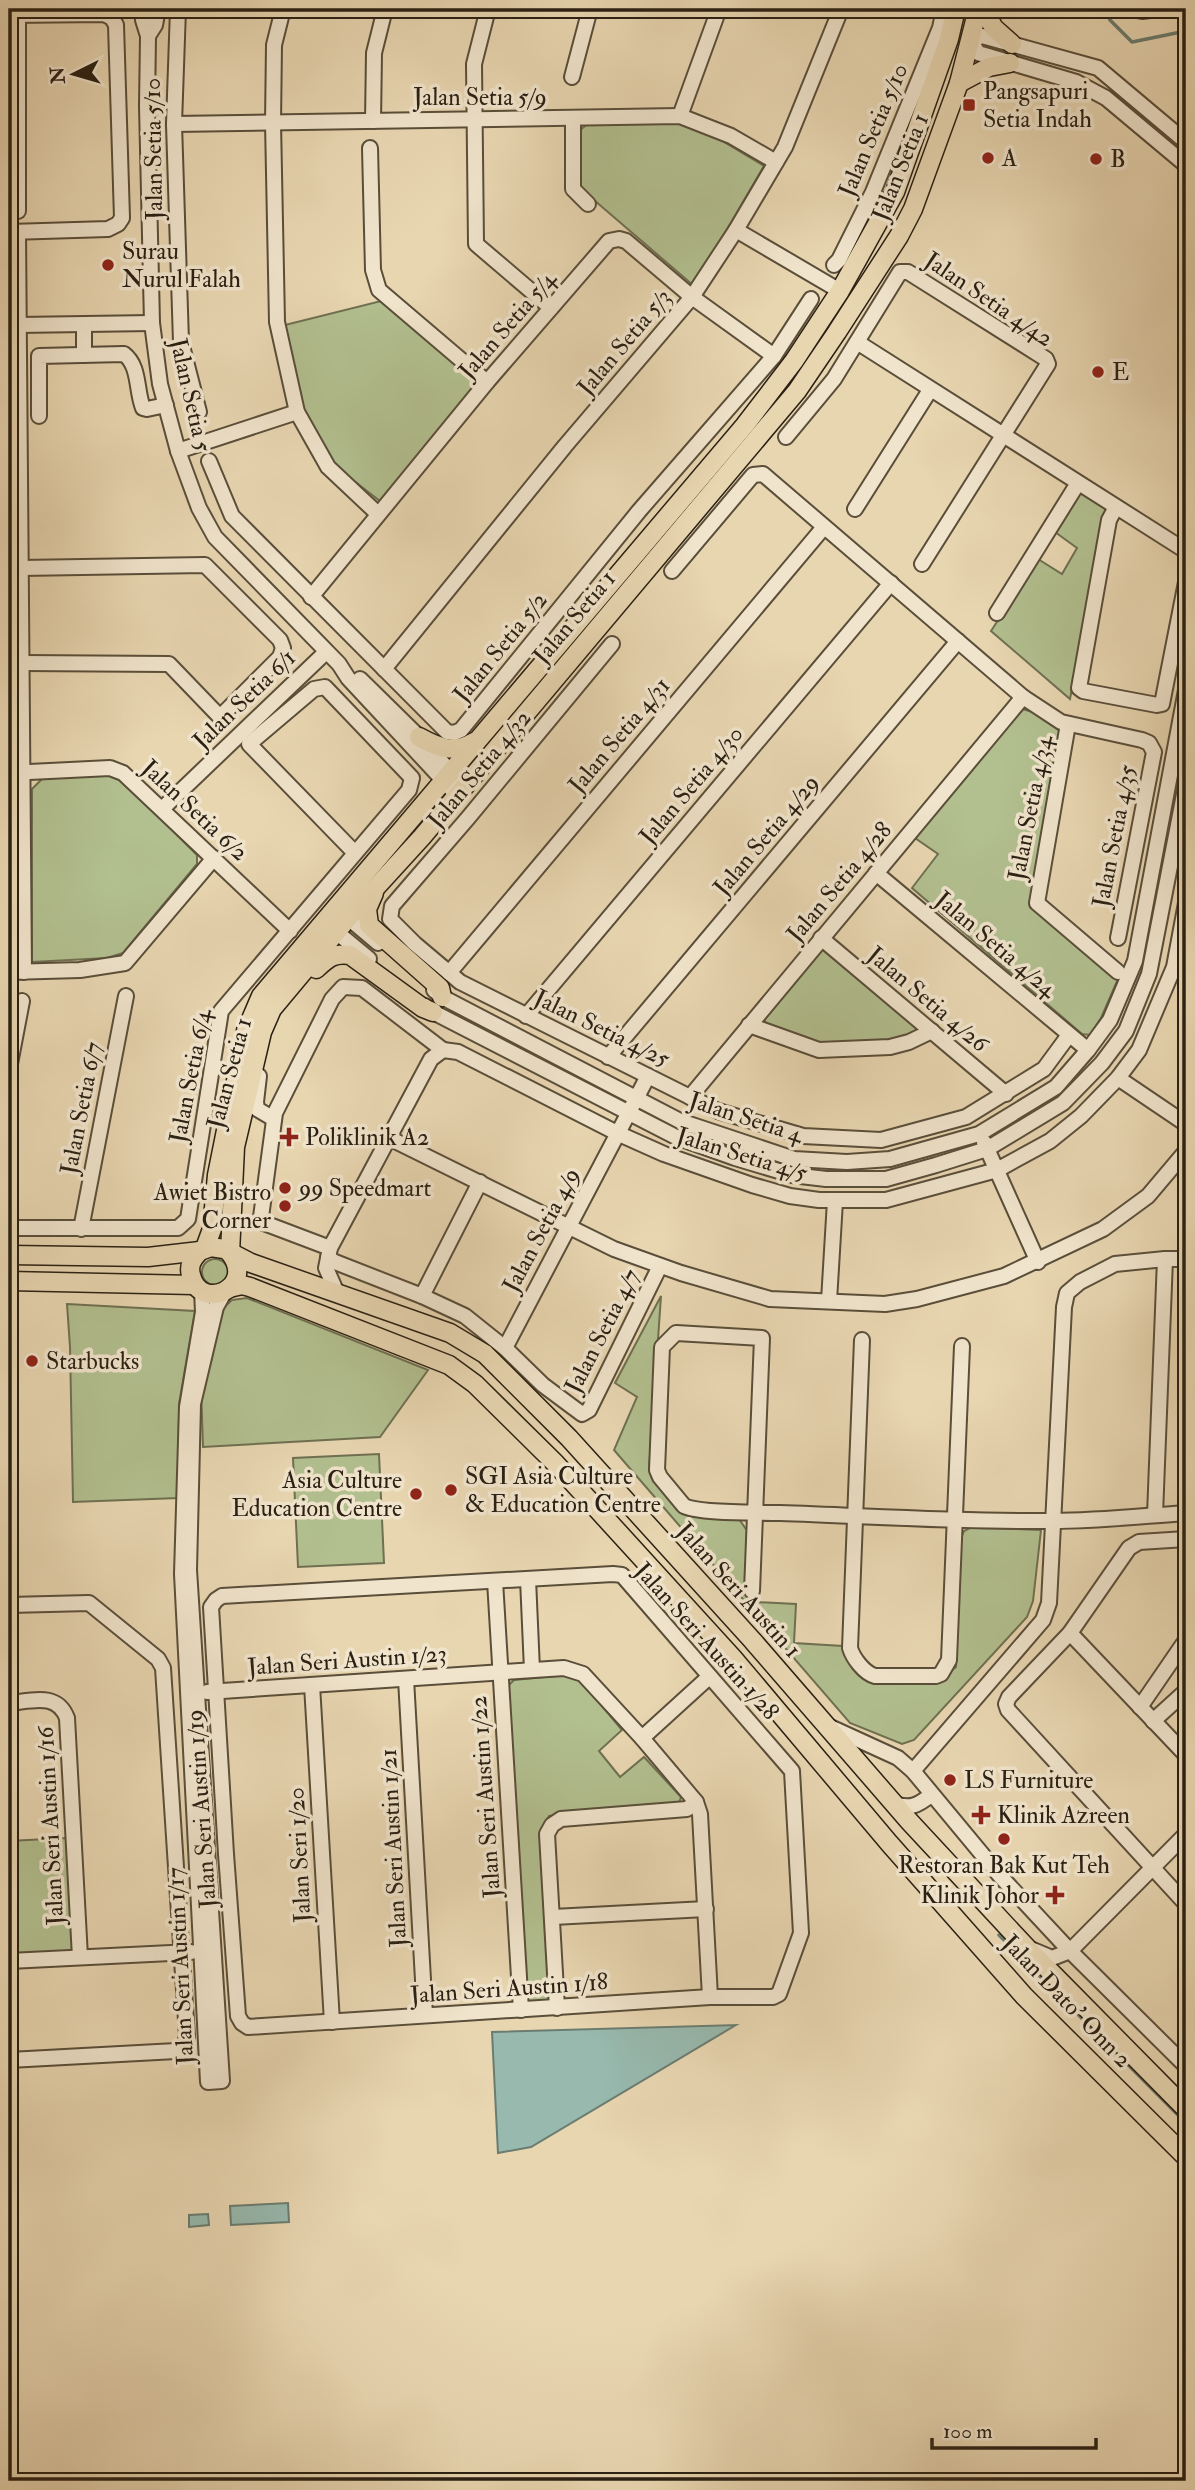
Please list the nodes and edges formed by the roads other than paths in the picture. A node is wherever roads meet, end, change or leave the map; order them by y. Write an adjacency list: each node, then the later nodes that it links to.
1 (146, 9): 17 (street, Jalan Setia 5)
2 (158, 9): 17 (street, Jalan Setia 5)
3 (178, 9): 28 (street, Jalan Setia 5/10)
4 (283, 9): 27 (street)
5 (385, 9): 26 (street)
6 (488, 9): 25 (street)
7 (590, 9): 21 (street)
8 (719, 9): 23 (street)
9 (841, 9): 32 (street, Jalan Setia 5/3)
10 (944, 9): 38 (street, Jalan Setia 5/10)
11 (956, 9): 29 (main road, Jalan Setia 1)
12 (968, 9): 18 (main road)
13 (980, 9): 18 (main road, Jalan Setia 1); 19 (main road)
14 (1131, 9): 15 (street)
15 (1158, 9)
16 (14, 15): 35 (street); 37 (street)
17 (148, 36): 44 (street, Jalan Setia 5)
18 (971, 41): 19 (street); 20 (street); 22 (main road, Jalan Setia 1); 29 (main road)
19 (1012, 44): 30 (street)
20 (1010, 63): 22 (main road); 33 (street)
21 (572, 78)
22 (959, 83): 39 (main road, Jalan Setia 1)
23 (680, 116): 24 (street, Jalan Setia 5/9); 32 (street, Jalan Setia 5/9)
24 (573, 119): 25 (street, Jalan Setia 5/9); 34 (street)
25 (474, 120): 26 (street, Jalan Setia 5/9); 43 (street)
26 (373, 121): 27 (street, Jalan Setia 5/9)
27 (273, 123): 28 (street, Jalan Setia 5/9); 55 (street)
28 (173, 124): 54 (street, Jalan Setia 5/10)
29 (916, 133): 40 (main road, Jalan Setia 1)
30 (1186, 142)
31 (370, 148): 51 (street)
32 (776, 162): 36 (street, Jalan Setia 5/3)
33 (1186, 165)
34 (588, 204)
35 (18, 211)
36 (736, 230): 40 (street); 41 (street, Jalan Setia 5/3)
37 (13, 232): 45 (street)
38 (834, 265)
39 (879, 265): 40 (main road); 47 (main road, Jalan Setia 1)
40 (839, 291): 47 (main road); 85 (main road, Jalan Setia 1)
41 (692, 297): 43 (street, Jalan Setia 5/4); 50 (street, Jalan Setia 5/4); 80 (street, Jalan Setia 5/3)
42 (811, 299): 50 (street, Jalan Setia 5/2)
43 (551, 308): 51 (street, Jalan Setia 5/4)
44 (152, 323): 46 (street); 53 (street, Jalan Setia 5)
45 (19, 324): 46 (street); 57 (street)
46 (84, 325): 49 (street)
47 (837, 332): 89 (main road, Jalan Setia 1)
48 (857, 342): 52 (street); 58 (street, Jalan Setia 4/42); 59 (street, Jalan Setia 4/42)
49 (85, 355): 53 (street); 56 (street)
50 (774, 356): 80 (street, Jalan Setia 5/2)
51 (487, 382): 65 (street, Jalan Setia 5/4)
52 (930, 390): 58 (street); 64 (street)
53 (166, 405): 60 (street, Jalan Setia 5)
54 (199, 412)
55 (297, 412): 60 (street); 65 (street)
56 (39, 416)
57 (14, 425): 69 (street)
58 (1002, 433): 62 (street); 68 (street)
59 (786, 437)
60 (178, 451): 77 (street, Jalan Setia 5)
61 (209, 461): 73 (street, Jalan Setia 5/2)
62 (1078, 483): 63 (street); 74 (street)
63 (1116, 507): 67 (street); 71 (street)
64 (855, 509)
65 (378, 514): 73 (street, Jalan Setia 5/4)
66 (824, 527): 70 (street); 72 (street); 107 (street, Jalan Setia 4/31)
67 (1186, 551)
68 (922, 564)
69 (21, 568): 78 (street); 78 (street)
70 (672, 571)
71 (1186, 582)
72 (891, 583): 75 (street); 112 (street, Jalan Setia 4/30)
73 (311, 597): 80 (street, Jalan Setia 5/2)
74 (997, 612)
75 (958, 641): 82 (street); 119 (street, Jalan Setia 4/29)
76 (612, 644): 97 (street, Jalan Setia 4/32)
77 (326, 652): 79 (street, Jalan Setia 5); 90 (street, Jalan Setia 6/1)
78 (22, 663): 86 (street)
79 (339, 664): 84 (street, Jalan Setia 5); 87 (street, Jalan Setia 5)
80 (384, 669)
81 (1186, 690): 98 (street, Jalan Setia 4)
82 (1023, 697): 83 (street); 94 (street, Jalan Setia 4/28)
83 (1068, 724): 102 (street, Jalan Setia 4/35); 106 (street, Jalan Setia 4/34)
84 (419, 737): 85 (main road); 87 (street, Jalan Setia 5)
85 (478, 739): 87 (main road, Jalan Setia 1)
86 (16, 773): 90 (street, Jalan Setia 6/2); 105 (street)
87 (447, 777): 89 (street, Jalan Setia 5); 96 (main road, Jalan Setia 1)
88 (1186, 785): 99 (street, Jalan Setia 4)
89 (460, 790): 91 (main road, Jalan Setia 1)
90 (163, 808): 93 (street, Jalan Setia 6/2)
91 (422, 837): 96 (main road, Jalan Setia 1); 110 (main road)
92 (355, 853): 92 (street, Jalan Setia 6/4); 100 (street, Jalan Setia 6/4)
93 (214, 858): 100 (street, Jalan Setia 6/2); 105 (street)
94 (876, 873): 103 (street, Jalan Setia 4/28); 115 (street, Jalan Setia 4/24)
95 (1186, 903): 101 (street, Jalan Setia 4/5)
96 (336, 920): 110 (street, Jalan Setia 4); 111 (main road, Jalan Setia 1); 140 (main road, Jalan Setia 1)
97 (393, 924): 107 (street, Jalan Setia 4/25)
98 (1142, 926): 99 (street); 118 (street, Jalan Setia 4)
99 (1158, 929): 101 (street); 132 (street, Jalan Setia 4)
100 (290, 931): 139 (street, Jalan Setia 6/4)
101 (1184, 934): 122 (street, Jalan Setia 4/5)
102 (1118, 938)
103 (821, 939): 113 (street, Jalan Setia 4/28); 114 (street, Jalan Setia 4/26)
104 (9, 972): 105 (street)
105 (24, 972)
106 (1118, 972)
107 (449, 973): 112 (street, Jalan Setia 4/25)
108 (126, 996): 139 (street, Jalan Setia 6/7)
109 (22, 1001): 120 (street)
110 (437, 1005): 111 (main road); 125 (street, Jalan Setia 4); 126 (street, Jalan Setia 4)
111 (272, 1009): 116 (main road, Jalan Setia 1)
112 (526, 1016): 119 (street, Jalan Setia 4/25)
113 (749, 1025): 114 (street); 124 (street, Jalan Setia 4/28)
114 (932, 1031): 123 (street, Jalan Setia 4/26)
115 (1069, 1035): 118 (street, Jalan Setia 4/24); 123 (street, Jalan Setia 4/25)
116 (259, 1044): 127 (street); 141 (main road, Jalan Setia 1)
117 (443, 1050): 127 (street, Jalan Setia 4/5); 129 (street, Jalan Setia 4/5); 131 (street)
118 (1087, 1050): 130 (street, Jalan Setia 4)
119 (608, 1057): 121 (street, Jalan Setia 4/25)
120 (9, 1069)
121 (648, 1076): 124 (street, Jalan Setia 4/25); 125 (street, Jalan Setia 4/9)
122 (1118, 1078): 128 (street); 134 (street, Jalan Setia 4/5)
123 (1006, 1094): 124 (street, Jalan Setia 4/25)
124 (690, 1097)
125 (635, 1098): 126 (street, Jalan Setia 4/9); 130 (street, Jalan Setia 4)
126 (627, 1112): 129 (street, Jalan Setia 4/9); 132 (street, Jalan Setia 4)
127 (274, 1119): 143 (street)
128 (1186, 1124)
129 (617, 1133): 136 (street, Jalan Setia 4/5); 137 (street, Jalan Setia 4/9)
130 (979, 1134): 132 (street)
131 (389, 1138): 135 (street); 143 (street)
132 (987, 1149): 134 (street)
133 (1186, 1151): 146 (street)
134 (997, 1170): 136 (street, Jalan Setia 4/5); 146 (street)
135 (480, 1182): 137 (street); 152 (street)
136 (835, 1200): 153 (street)
137 (568, 1226): 147 (street); 156 (street, Jalan Setia 4/9)
138 (9, 1228): 139 (street, Jalan Setia 6/4)
139 (81, 1229)
140 (202, 1249): 141 (main road); 142 (main road); 149 (main road)
141 (230, 1253): 150 (main road); 151 (main road, Jalan Seri Austin 1)
142 (9, 1255)
143 (328, 1258): 151 (street); 152 (street)
144 (1165, 1259): 145 (street); 159 (street); 162 (street)
145 (1186, 1259)
146 (1038, 1262): 153 (street)
147 (660, 1266): 153 (street); 156 (street, Jalan Setia 4/7)
148 (9, 1281): 149 (main road)
149 (198, 1288): 150 (main road); 178 (street, Jalan Seri Austin 1/17)
150 (227, 1290): 178 (street, Jalan Seri Austin 1/17); 191 (main road, Jalan Seri Austin 1)
151 (337, 1293): 182 (main road, Jalan Seri Austin 1)
152 (422, 1296): 156 (street)
153 (830, 1301)
154 (862, 1340): 160 (street)
155 (962, 1346): 161 (street)
156 (505, 1348)
157 (755, 1511): 157 (street); 160 (street); 166 (street)
158 (1186, 1513): 159 (street)
159 (1155, 1515): 162 (street)
160 (855, 1516): 161 (street); 161 (street)
161 (956, 1519): 162 (street)
162 (1053, 1521): 185 (street)
163 (1186, 1539): 169 (street)
164 (528, 1579): 165 (street, Jalan Seri Austin 1/28); 171 (street); 173 (street, Jalan Seri Austin 1/28)
165 (495, 1581): 167 (street, Jalan Seri Austin 1/28); 172 (street, Jalan Seri Austin 1/22)
166 (752, 1591)
167 (222, 1596): 175 (street, Jalan Seri Austin 1/19)
168 (9, 1605): 199 (street)
169 (1070, 1633): 180 (street); 192 (street)
170 (1186, 1640): 180 (street)
171 (532, 1670): 172 (street, Jalan Seri Austin 1/23); 183 (street, Jalan Seri Austin 1/23)
172 (500, 1672): 174 (street, Jalan Seri Austin 1/23); 206 (street, Jalan Seri Austin 1/22)
173 (709, 1677): 183 (street); 203 (street, Jalan Seri Austin 1/28)
174 (406, 1679): 176 (street, Jalan Seri Austin 1/23); 207 (street, Jalan Seri Austin 1/21)
175 (216, 1685): 176 (street, Jalan Seri Austin 1/23); 178 (street, Jalan Seri Austin 1/23); 209 (street, Jalan Seri Austin 1/19)
176 (312, 1685): 208 (street, Jalan Seri 1/20)
177 (1186, 1691): 181 (street)
178 (192, 1693): 197 (street, Jalan Seri Austin 1/17)
179 (9, 1703): 200 (street, Jalan Seri Austin 1/16)
180 (1140, 1707): 181 (street)
181 (1153, 1721): 184 (street)
182 (825, 1725): 185 (street); 188 (main road, Jalan Seri Austin 1)
183 (642, 1738): 187 (street, Jalan Seri Austin 1/23)
184 (1186, 1755)
185 (913, 1771): 186 (street)
186 (931, 1795): 188 (street); 198 (street)
187 (696, 1802): 194 (street); 195 (street)
188 (893, 1804): 189 (main road, Jalan Seri Austin 1)
189 (909, 1821): 191 (main road); 196 (main road, Jalan Dato' Onn 2)
190 (1186, 1834): 192 (street)
191 (889, 1843): 213 (main road, Jalan Dato' Onn 2)
192 (1152, 1869): 193 (street); 198 (street)
193 (1186, 1904)
194 (706, 1909): 195 (street); 204 (street)
195 (552, 1917): 205 (street)
196 (1027, 1948): 198 (street); 202 (main road, Jalan Dato' Onn 2)
197 (207, 1951): 197 (street, Jalan Seri Austin 1/17); 199 (street)
198 (1070, 1951): 202 (street); 211 (street)
199 (182, 1952): 200 (street); 210 (street)
200 (80, 1957): 201 (street)
201 (9, 1961)
202 (1070, 1991): 212 (main road, Jalan Dato' Onn 2)
203 (779, 1994): 204 (street, Jalan Seri Austin 1/18)
204 (710, 1997): 205 (street, Jalan Seri Austin 1/18)
205 (557, 2008): 206 (street, Jalan Seri Austin 1/18)
206 (521, 2010): 207 (street, Jalan Seri Austin 1/18)
207 (425, 2015): 208 (street, Jalan Seri Austin 1/18)
208 (332, 2022): 209 (street, Jalan Seri Austin 1/18)
209 (242, 2023)
210 (9, 2060)
211 (1186, 2066)
212 (1186, 2109)
213 (1186, 2157)

